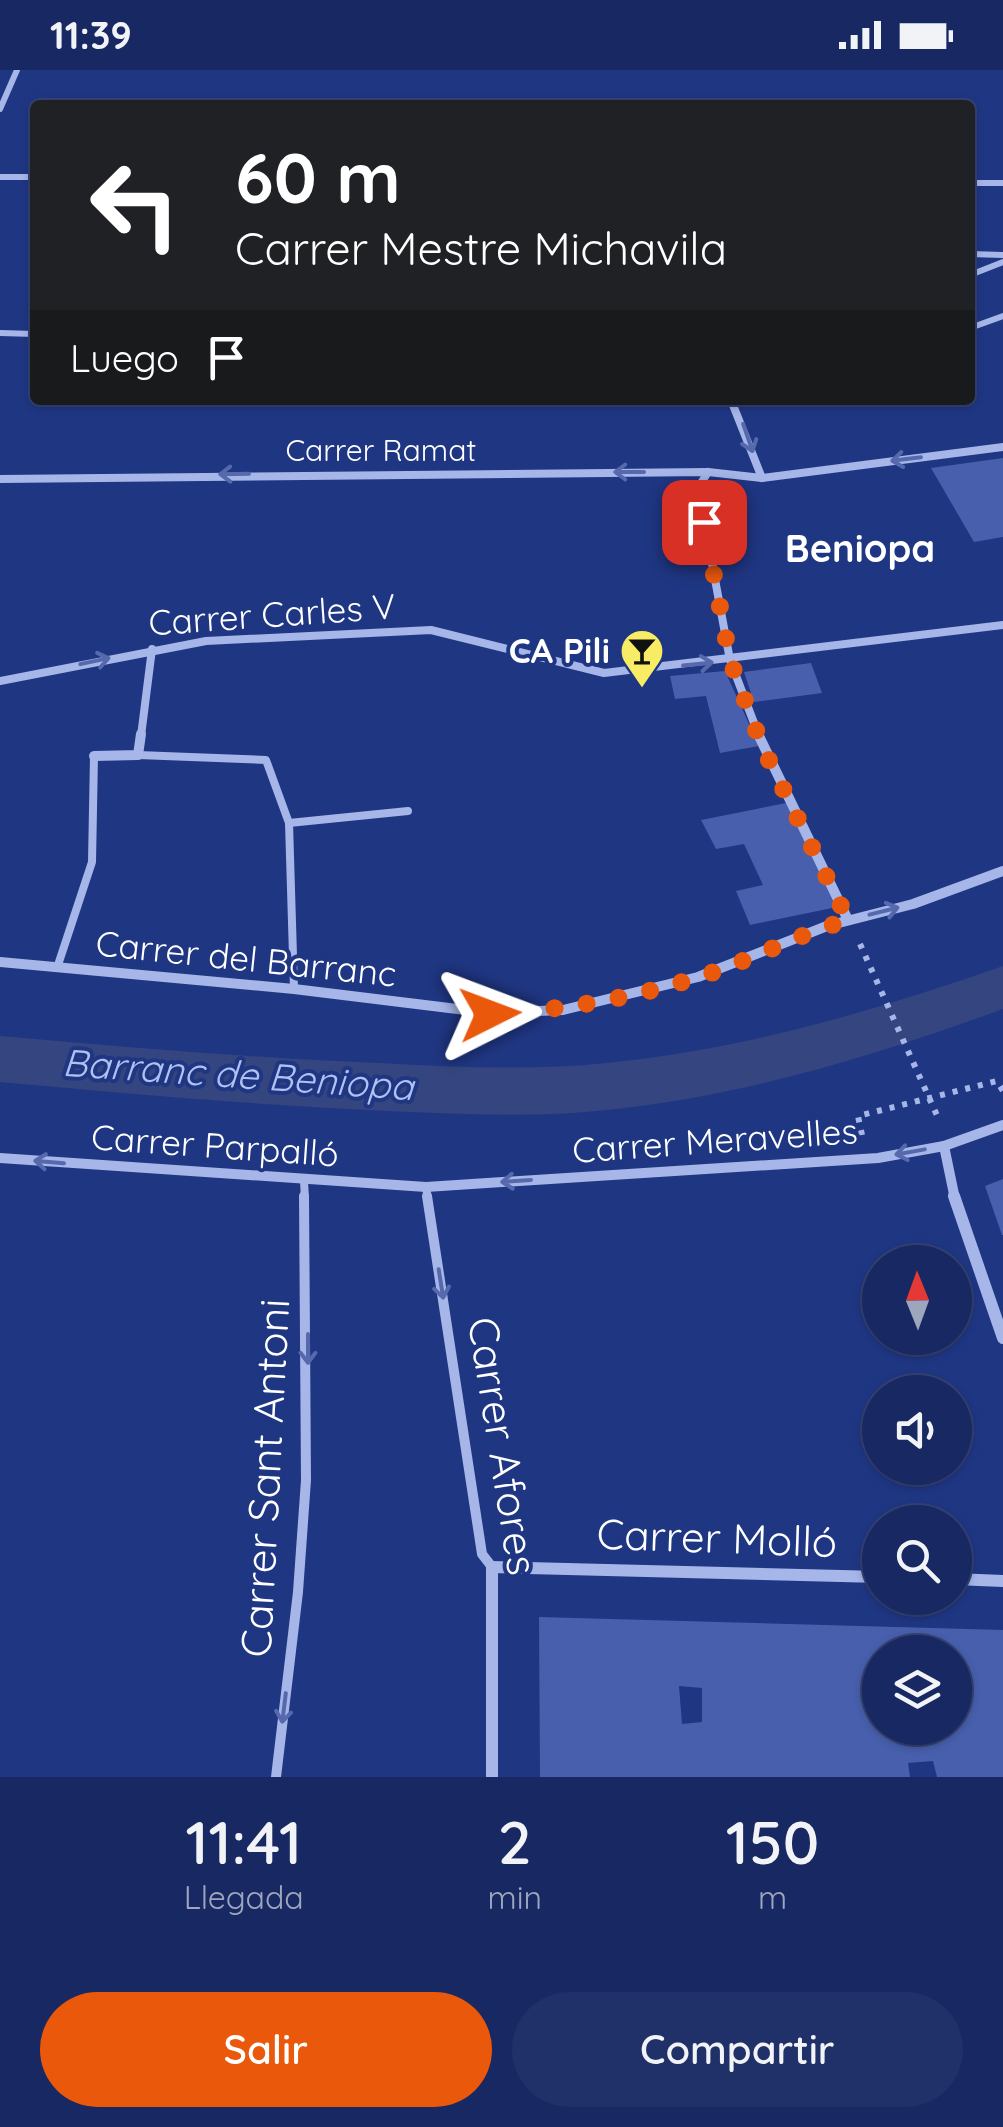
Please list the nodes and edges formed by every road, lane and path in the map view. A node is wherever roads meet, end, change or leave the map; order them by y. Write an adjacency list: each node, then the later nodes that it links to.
1 (17, 70): 2 (street)
2 (0, 109)
3 (0, 177): 4 (street)
4 (30, 177)
5 (975, 183): 6 (street)
6 (1003, 183)
7 (975, 255): 8 (street)
8 (1003, 258): 9 (street)
9 (975, 272)
10 (1003, 316): 11 (street)
11 (975, 326)
12 (0, 334): 13 (street)
13 (30, 334)
14 (737, 405): 17 (street, one-way to 17)
15 (1003, 447): 17 (street, Carrer Ramat, one-way to 17)
16 (708, 472): 17 (street, Carrer Ramat); 18 (street, Carrer Ramat, one-way to 18); 21 (street)
17 (762, 478)
18 (0, 479)
19 (1003, 624): 21 (street, Carrer Carles V)
20 (152, 649): 21 (street, Carrer Carles V, one-way to 21); 22 (street, Carrer Carles V, one-way to 20); 23 (street)
21 (730, 660): 28 (street)
22 (0, 681)
23 (138, 755): 24 (street); 26 (lane)
24 (94, 756): 31 (lane)
25 (408, 812): 26 (lane)
26 (289, 822): 32 (lane)
27 (1003, 871): 28 (street, Carrer del Barranc, one-way to 27)
28 (848, 920): 32 (street, Carrer del Barranc)
29 (860, 944): 34 (path)
30 (0, 962): 31 (street, Carrer del Barranc)
31 (57, 968): 32 (street, Carrer del Barranc)
32 (294, 990)
33 (1003, 1091): 34 (path)
34 (931, 1102): 35 (path)
35 (858, 1116)
36 (1003, 1125): 37 (street, Carrer Meravelles)
37 (944, 1146): 40 (street, Carrer Meravelles, one-way to 40); 41 (street)
38 (0, 1158): 39 (street, Carrer Parpalló, one-way to 38)
39 (304, 1181): 40 (street, Carrer Parpalló); 46 (lane, Carrer Sant Antoni, one-way to 46)
40 (426, 1187): 42 (lane, Carrer Afores, one-way to 42)
41 (1003, 1338)
42 (492, 1567): 43 (street, Carrer Molló); 47 (street, Carrer Afores)
43 (862, 1577)
44 (972, 1579): 45 (street)
45 (1003, 1580)
46 (276, 1777)
47 (492, 1777)

